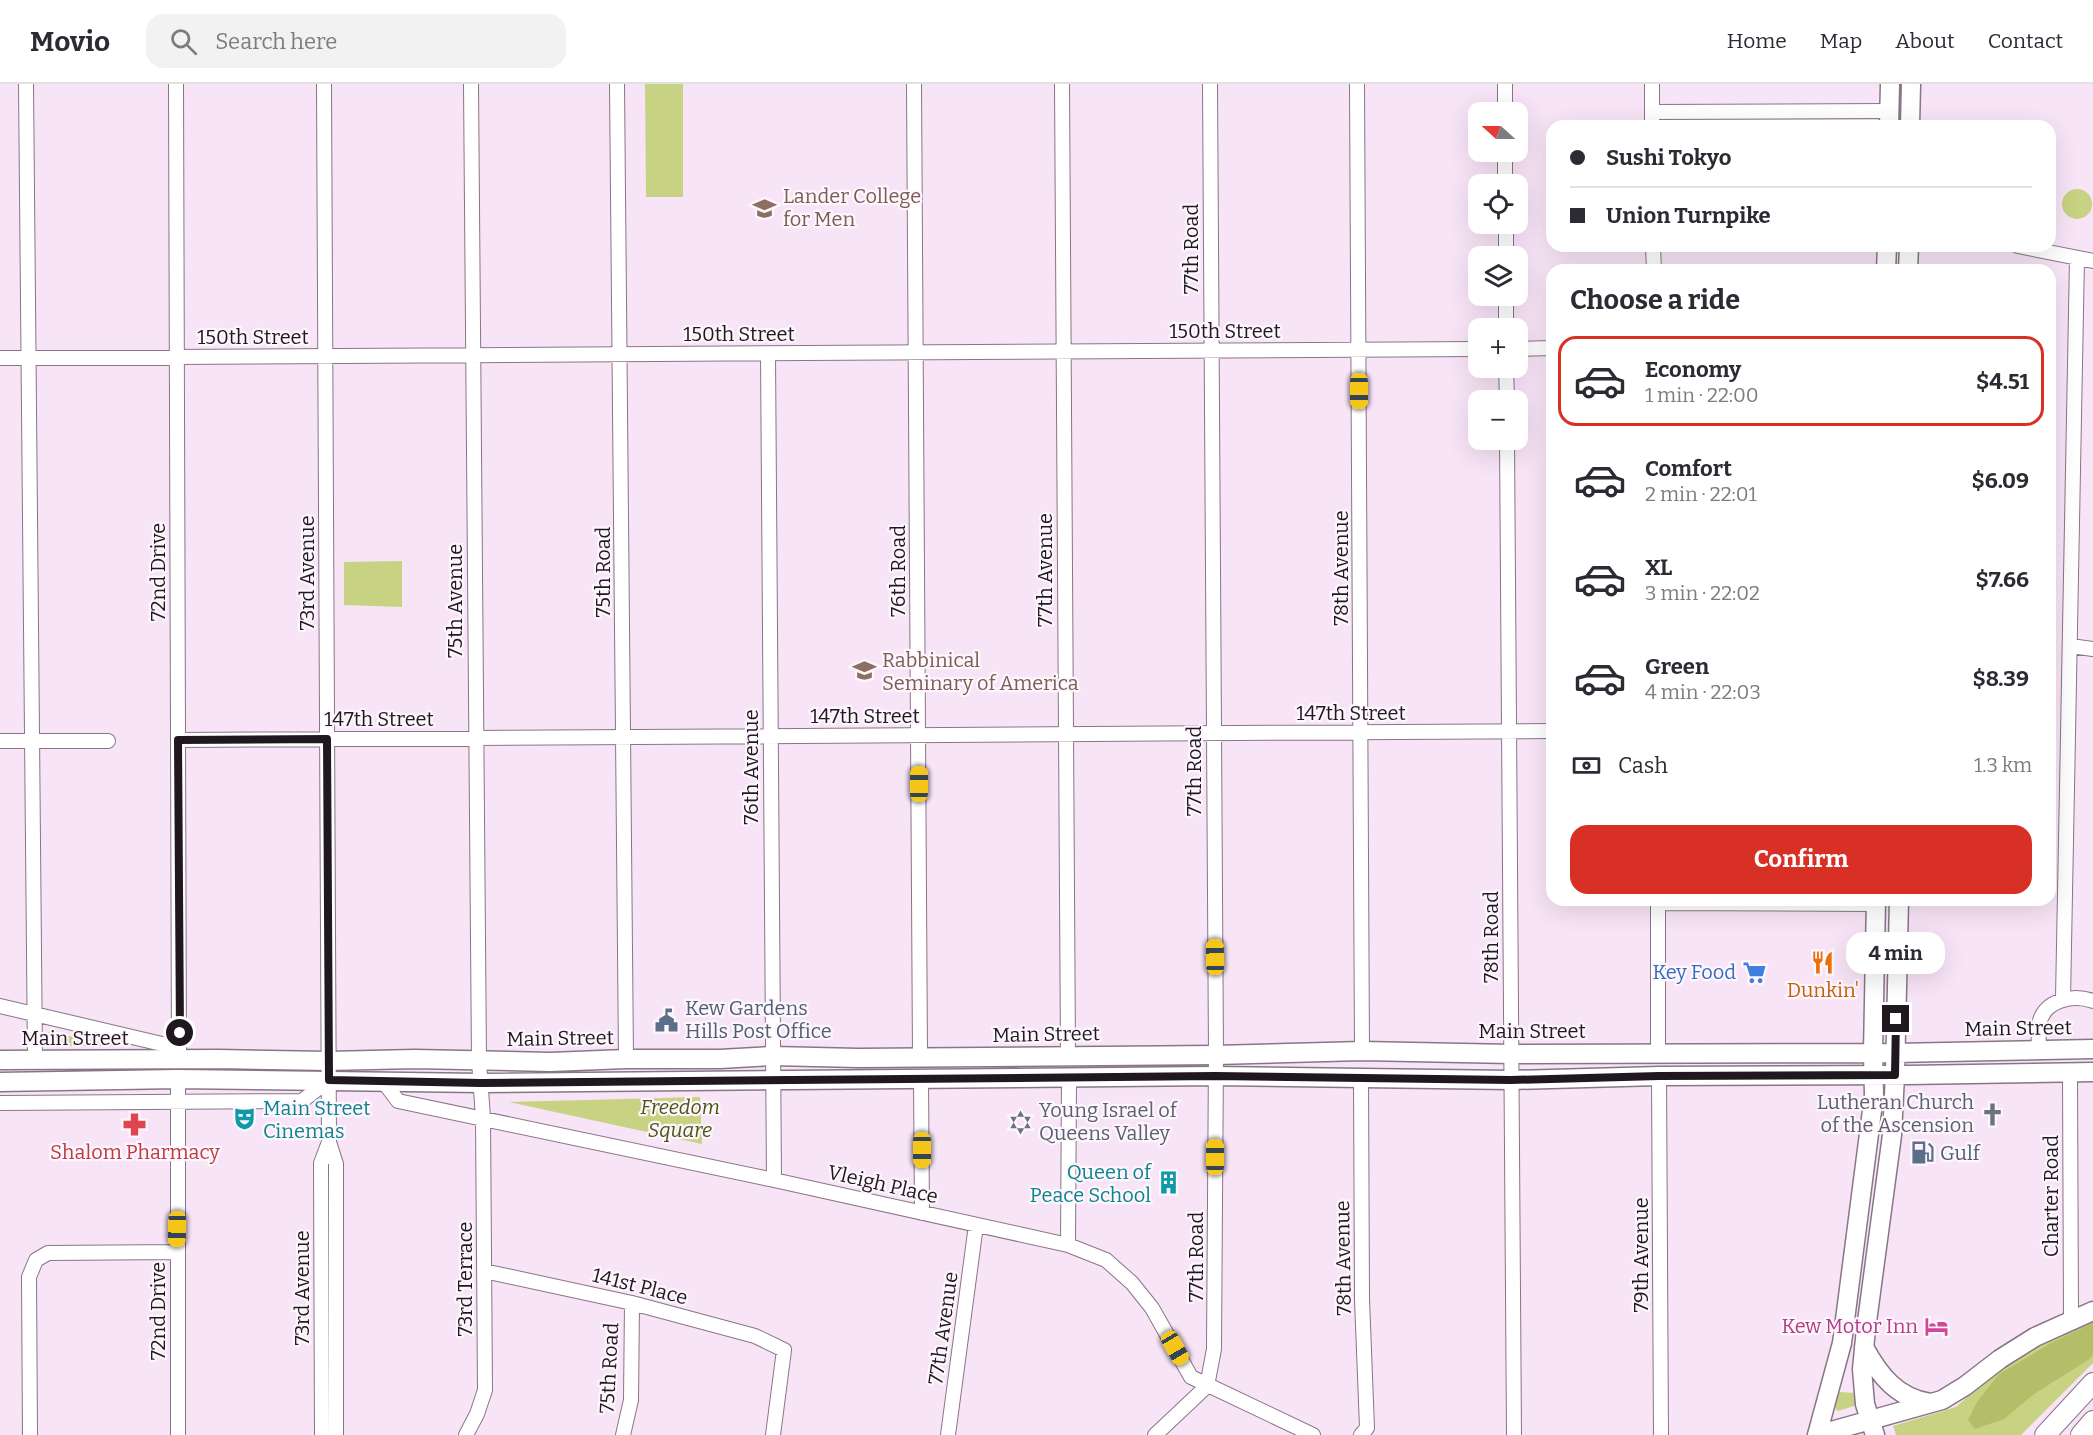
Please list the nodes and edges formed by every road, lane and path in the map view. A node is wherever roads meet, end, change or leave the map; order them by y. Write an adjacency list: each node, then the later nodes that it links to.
1 (26, 84): 32 (street)
2 (176, 84): 33 (street, 72nd Drive)
3 (324, 84): 31 (street, 73rd Avenue)
4 (471, 84): 30 (street, 75th Avenue)
5 (617, 84): 28 (street, 75th Road)
6 (914, 84): 27 (street, 76th Road)
7 (1062, 84): 26 (street, 77th Avenue)
8 (1210, 84): 25 (street, 77th Road)
9 (1357, 84): 22 (street, 78th Avenue)
10 (1505, 84): 14 (street)
11 (1652, 84): 15 (street)
12 (1890, 84): 16 (main road)
13 (1911, 84): 17 (main road)
14 (1505, 102)
15 (1652, 119): 16 (street)
16 (1889, 119)
17 (1910, 120)
18 (2048, 252): 19 (street)
19 (2077, 258): 20 (street); 36 (street)
20 (2093, 261)
21 (1546, 348): 24 (street)
22 (1359, 349): 23 (street, 150th Street); 25 (street, 150th Street); 40 (street, 78th Avenue)
23 (1468, 349)
24 (1528, 349)
25 (1211, 350): 26 (street, 150th Street); 41 (street, 77th Road)
26 (1064, 351): 27 (street, 150th Street); 42 (street, 77th Avenue)
27 (915, 352): 29 (street, 150th Street); 44 (street, 76th Road)
28 (621, 354): 29 (street, 150th Street); 30 (street, 150th Street); 45 (street, 75th Road)
29 (768, 354): 43 (street, 76th Avenue)
30 (473, 355): 31 (street, 150th Street); 46 (street, 75th Avenue)
31 (325, 356): 33 (street, 150th Street); 47 (street, 73rd Avenue)
32 (29, 357): 33 (street, 150th Street); 34 (street, 150th Street); 50 (street)
33 (177, 357): 48 (street, 72nd Drive)
34 (0, 358)
35 (1507, 450): 39 (street, 78th Road)
36 (2071, 645): 37 (street); 55 (street)
37 (2093, 649)
38 (1546, 731): 39 (street, 147th Street)
39 (1509, 732): 40 (street, 147th Street); 66 (street, 78th Road)
40 (1361, 733): 41 (street, 147th Street); 61 (street, 78th Avenue)
41 (1213, 734): 42 (street, 147th Street); 68 (street, 77th Road)
42 (1066, 735): 44 (street, 147th Street); 67 (street, 77th Avenue)
43 (771, 736): 44 (street, 147th Street); 45 (street, 147th Street); 69 (street, 76th Avenue)
44 (918, 736): 70 (street, 76th Road)
45 (623, 737): 46 (street, 147th Street); 71 (street, 75th Road)
46 (475, 738): 47 (street, 147th Street); 75 (street, 75th Avenue)
47 (327, 739): 48 (street, 147th Street); 74 (street, 73rd Avenue)
48 (178, 740): 65 (street, 72nd Drive)
49 (0, 741): 50 (street)
50 (32, 741): 51 (street); 58 (street)
51 (108, 741)
52 (1658, 906): 62 (street)
53 (1875, 906): 63 (main road)
54 (1899, 906): 64 (main road)
55 (2063, 999): 56 (street); 60 (street)
56 (2093, 1001)
57 (0, 1006): 58 (street)
58 (34, 1013): 65 (street); 73 (street)
59 (2093, 1048): 60 (main road, Main Street)
60 (2039, 1050): 64 (main road, Main Street)
61 (1362, 1051): 66 (main road, Main Street); 68 (main road, Main Street)
62 (1658, 1053): 63 (main road, Main Street); 66 (main road, Main Street)
63 (1873, 1053): 64 (main road, Main Street); 78 (main road)
64 (1895, 1053): 79 (main road)
65 (179, 1054): 73 (main road, Main Street); 74 (main road, Main Street)
66 (1511, 1054): 88 (street, 78th Road)
67 (1068, 1055): 68 (main road, Main Street); 70 (main road, Main Street)
68 (1216, 1055): 80 (street, 77th Road)
69 (772, 1056): 70 (main road, Main Street); 71 (main road, Main Street); 87 (street, 76th Avenue)
70 (920, 1058)
71 (626, 1059): 75 (main road, Main Street)
72 (0, 1060): 73 (main road, Main Street)
73 (35, 1060)
74 (328, 1061): 75 (main road, Main Street); 86 (street, 73rd Avenue)
75 (479, 1061): 91 (street, 75th Avenue)
76 (2070, 1072): 77 (main road); 79 (main road); 104 (street, Charter Road)
77 (2093, 1072)
78 (1873, 1075): 79 (main road); 81 (main road); 106 (main road)
79 (1895, 1075): 105 (main road)
80 (1215, 1076): 82 (main road); 83 (main road); 108 (street, 77th Road)
81 (1659, 1076): 88 (main road); 126 (street, 79th Avenue)
82 (1069, 1078): 84 (main road); 99 (street)
83 (1361, 1078): 88 (main road); 124 (street, 78th Avenue)
84 (921, 1079): 87 (main road); 97 (street)
85 (178, 1080): 86 (main road); 90 (main road); 92 (street, 72nd Drive)
86 (329, 1080): 89 (main road); 92 (street); 95 (street, 73rd Avenue)
87 (772, 1080): 91 (main road); 96 (street, 76th Avenue)
88 (1511, 1080): 125 (street, 78th Road)
89 (383, 1081): 91 (main road); 94 (street, Vleigh Place)
90 (0, 1082)
91 (481, 1083): 94 (street, 75th Avenue)
92 (178, 1102): 93 (street); 100 (street, 72nd Drive)
93 (0, 1103)
94 (483, 1118): 96 (street, Vleigh Place); 101 (street, 73rd Terrace)
95 (328, 1142): 116 (street, 73rd Avenue); 117 (street, 73rd Avenue)
96 (774, 1180): 97 (street, Vleigh Place)
97 (922, 1213): 98 (street, Vleigh Place)
98 (976, 1225): 99 (street, Vleigh Place); 121 (street, 77th Avenue)
99 (1068, 1245): 108 (street, Vleigh Place)
100 (177, 1252): 114 (street); 115 (street, 72nd Drive)
101 (484, 1271): 102 (street, 141st Place); 118 (street, 73rd Terrace)
102 (632, 1303): 119 (street, 75th Road); 120 (street, 141st Place)
103 (2093, 1311): 104 (main road)
104 (2071, 1320): 110 (main road)
105 (1864, 1347): 109 (main road); 110 (main road)
106 (1832, 1380): 109 (main road); 127 (main road)
107 (2093, 1383): 128 (highway)
108 (1207, 1386): 122 (street); 123 (street, Vleigh Place)
109 (1863, 1387): 113 (main road)
110 (1932, 1403): 113 (main road)
111 (2093, 1421): 129 (highway)
112 (2093, 1426): 130 (highway)
113 (1872, 1428): 127 (main road)
114 (30, 1435)
115 (178, 1435)
116 (322, 1435)
117 (336, 1435)
118 (466, 1435)
119 (623, 1435)
120 (773, 1435)
121 (948, 1435)
122 (1155, 1435)
123 (1313, 1435)
124 (1361, 1435)
125 (1514, 1435)
126 (1661, 1435)
127 (1817, 1435)
128 (2045, 1435)
129 (2081, 1435)
130 (2087, 1435)

